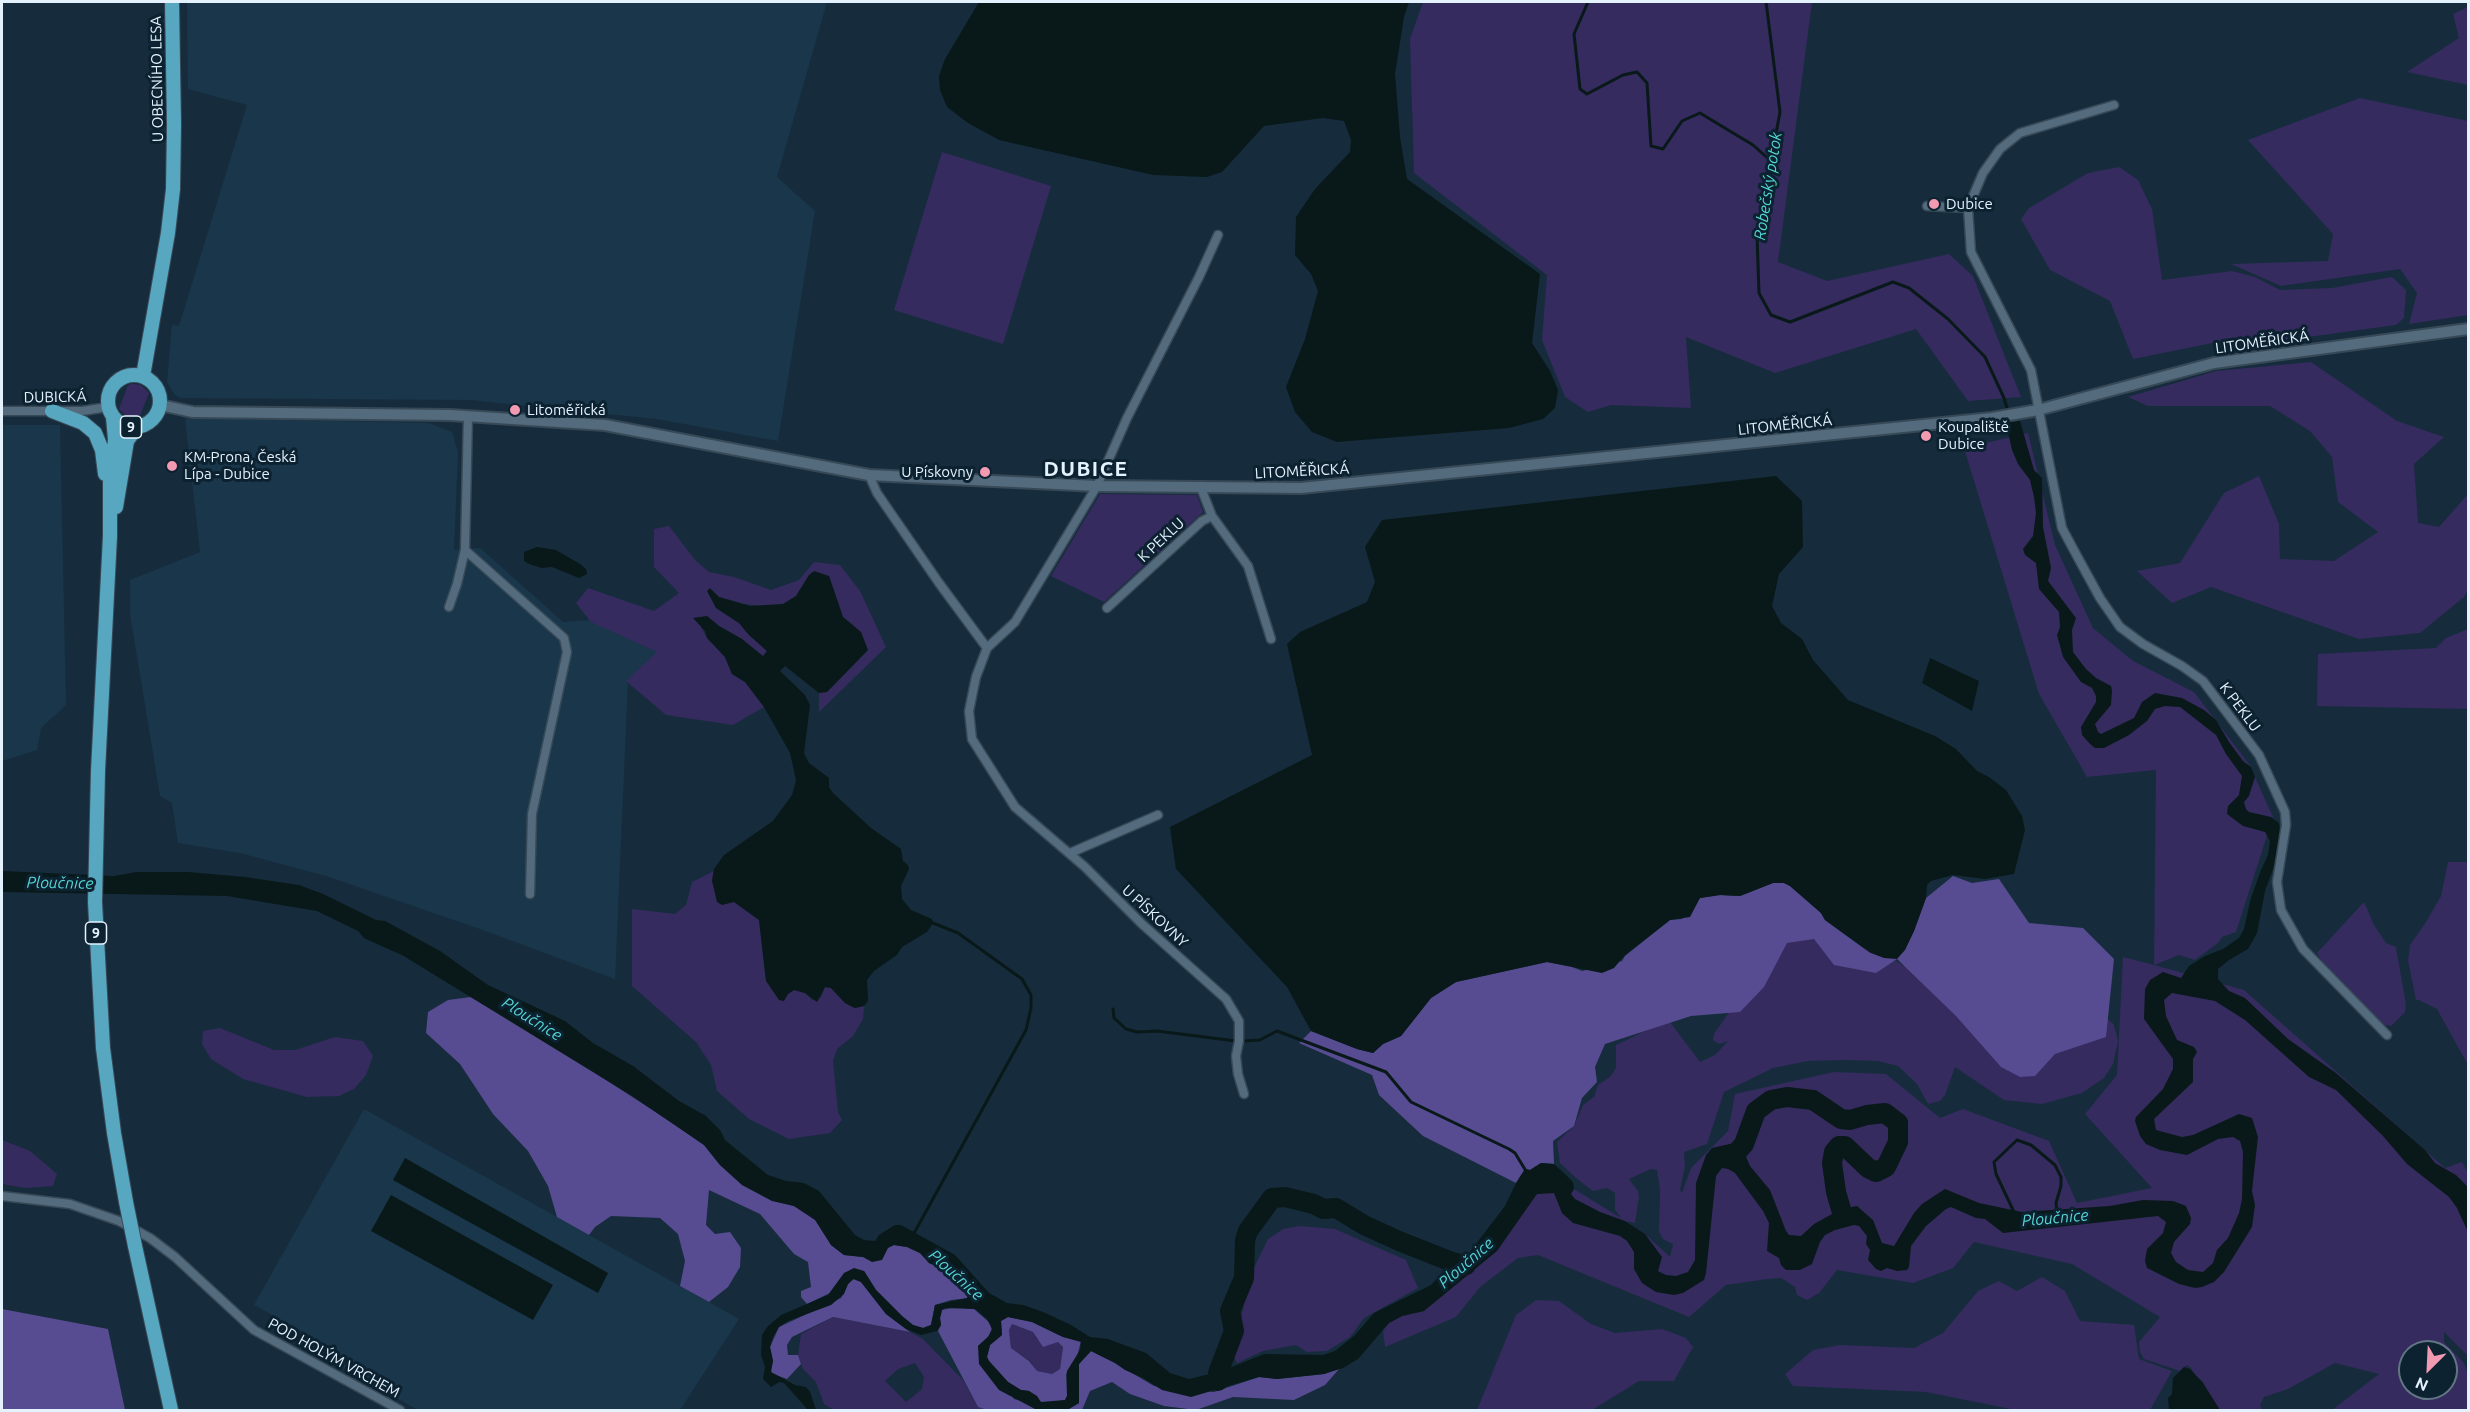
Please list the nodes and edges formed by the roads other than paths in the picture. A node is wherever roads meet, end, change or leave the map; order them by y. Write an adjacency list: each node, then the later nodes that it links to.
1 (172, 2): 7 (main road, U OBECNÍHO LESA)
2 (2114, 105): 4 (street)
3 (1927, 206): 4 (street)
4 (1968, 208): 9 (street, K PEKLU)
5 (1218, 235): 16 (street)
6 (2469, 329): 9 (street, LITOMĚŘICKÁ)
7 (143, 376): 8 (main road, 9); 12 (main road, 9)
8 (160, 405): 13 (street, LITOMĚŘICKÁ); 14 (main road, 9)
9 (2038, 410): 17 (street, LITOMĚŘICKÁ); 28 (street, K PEKLU)
10 (2, 411): 11 (street, DUBICKÁ)
11 (52, 411): 12 (street, DUBICKÁ); 19 (main road)
12 (111, 412): 14 (main road, 9); 19 (main road, 9)
13 (468, 416): 15 (street, LITOMĚŘICKÁ); 20 (street)
14 (137, 427): 19 (main road, 9)
15 (869, 476): 16 (street, LITOMĚŘICKÁ); 24 (street)
16 (1097, 486): 17 (street, LITOMĚŘICKÁ); 24 (street)
17 (1201, 488): 18 (street)
18 (1212, 516): 22 (street, K PEKLU); 23 (street)
19 (110, 536): 31 (main road, 9, bridge)
20 (465, 550): 21 (street); 27 (street)
21 (449, 607)
22 (1107, 608)
23 (1271, 639)
24 (987, 648): 26 (street, U PÍSKOVNY)
25 (1158, 815): 26 (street)
26 (1070, 853): 29 (street, U PÍSKOVNY)
27 (530, 894)
28 (2387, 1035)
29 (1244, 1094)
30 (2, 1196): 32 (street, POD HOLÝM VRCHEM)
31 (171, 1410)
32 (400, 1410)

